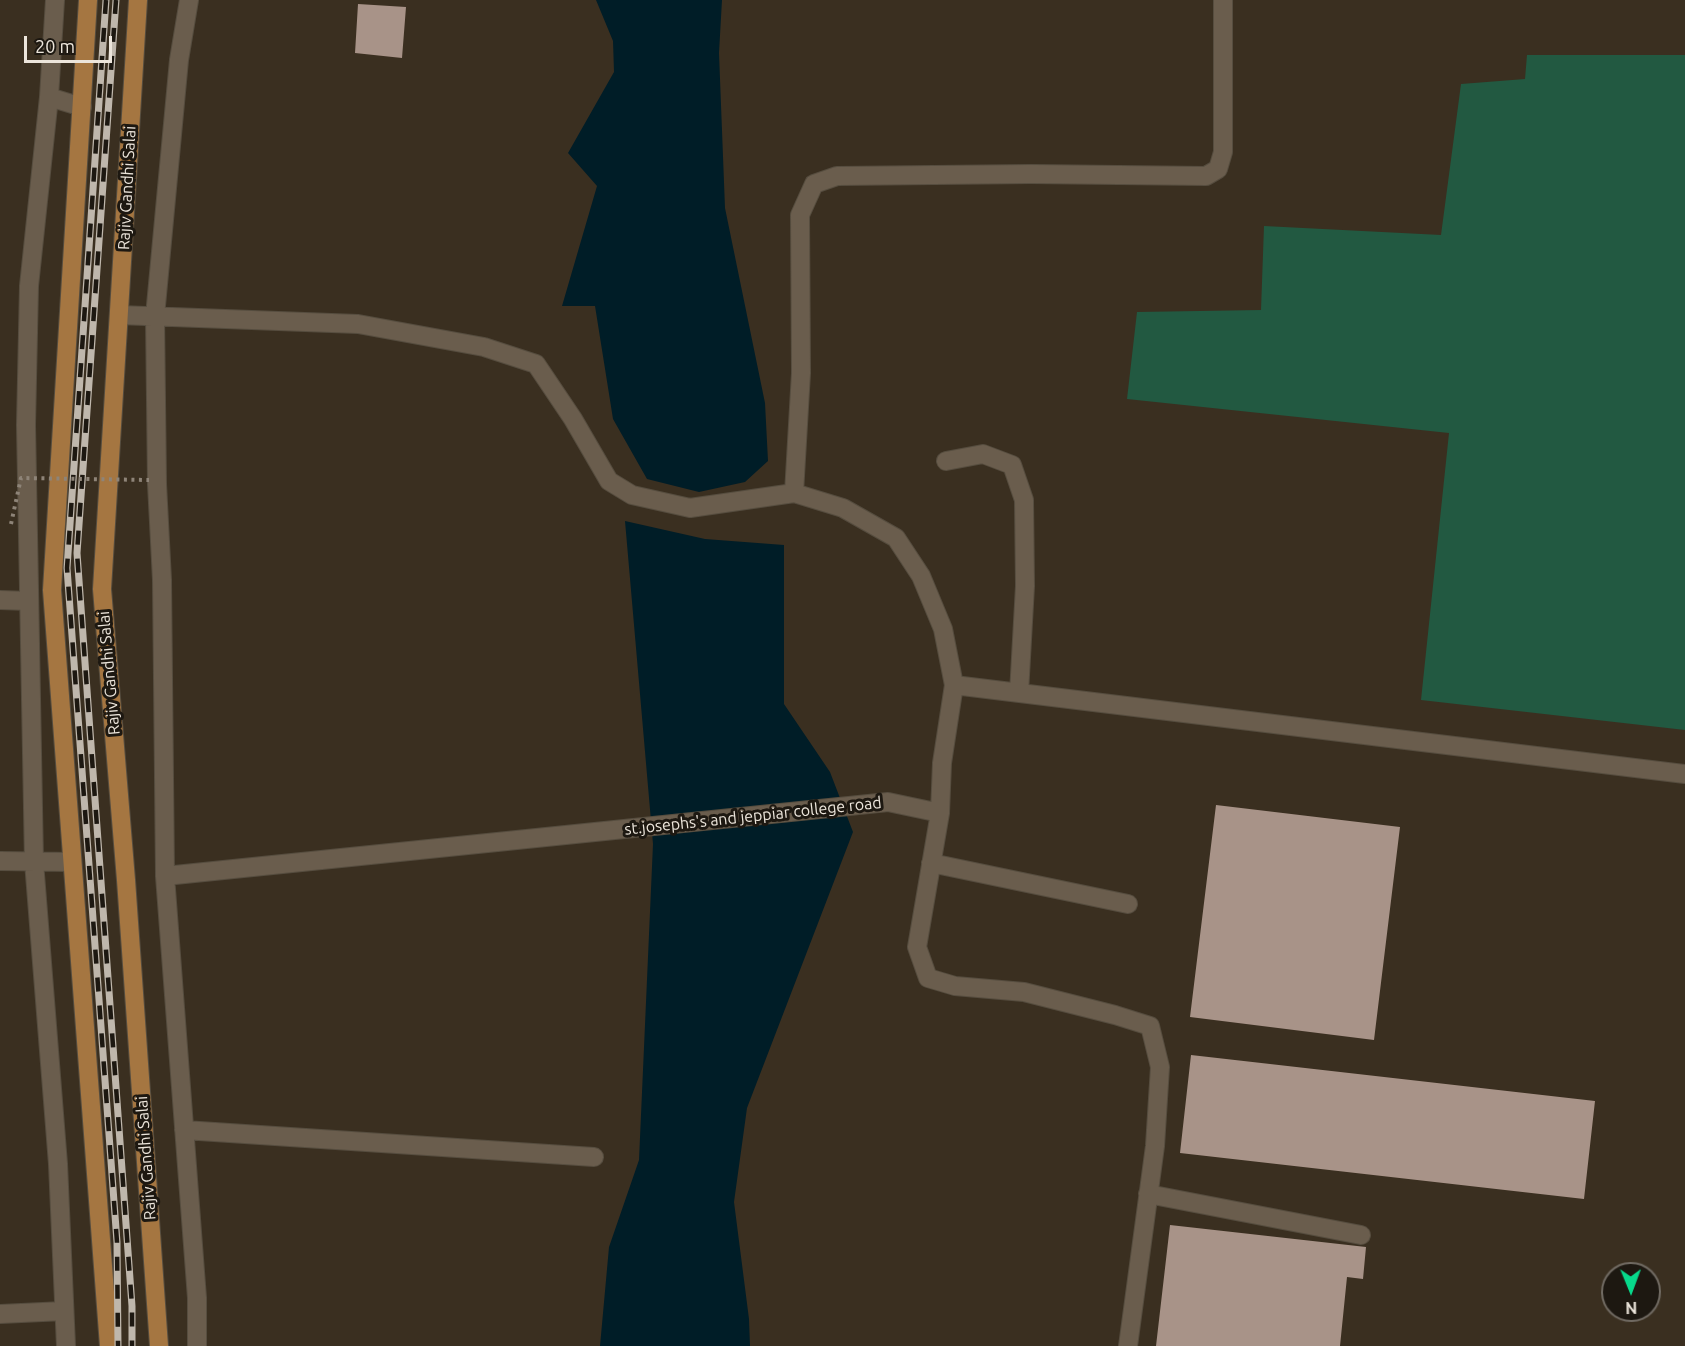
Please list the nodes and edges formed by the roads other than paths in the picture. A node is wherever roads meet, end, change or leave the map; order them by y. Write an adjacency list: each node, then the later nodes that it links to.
1 (54, 0): 6 (street)
2 (88, 0): 7 (main road)
3 (138, 0): 8 (main road, Rajiv Gandhi Salai)
4 (189, 0): 9 (street)
5 (1223, 0): 11 (street)
6 (49, 96): 7 (street); 13 (street)
7 (82, 107): 20 (main road)
8 (119, 315): 9 (street); 32 (main road, Rajiv Gandhi Salai)
9 (155, 316): 11 (street); 22 (street)
10 (946, 461): 15 (street)
11 (794, 493): 14 (street)
12 (0, 600): 13 (street)
13 (29, 601): 19 (street)
14 (954, 685): 15 (street); 17 (street)
15 (1019, 693): 16 (street)
16 (1685, 774)
17 (940, 813): 21 (street); 22 (street, st.josephs's and jeppiar college road)
18 (0, 861): 19 (street)
19 (34, 862): 20 (street); 28 (street)
20 (72, 862): 31 (main road)
21 (930, 863): 23 (street); 26 (street)
22 (165, 876): 24 (street)
23 (1128, 904)
24 (184, 1130): 25 (street); 33 (street)
25 (594, 1157)
26 (1148, 1194): 27 (street); 34 (street)
27 (1361, 1234)
28 (64, 1311): 29 (street); 30 (street)
29 (0, 1314)
30 (66, 1346)
31 (109, 1346)
32 (159, 1346)
33 (197, 1346)
34 (1128, 1346)

